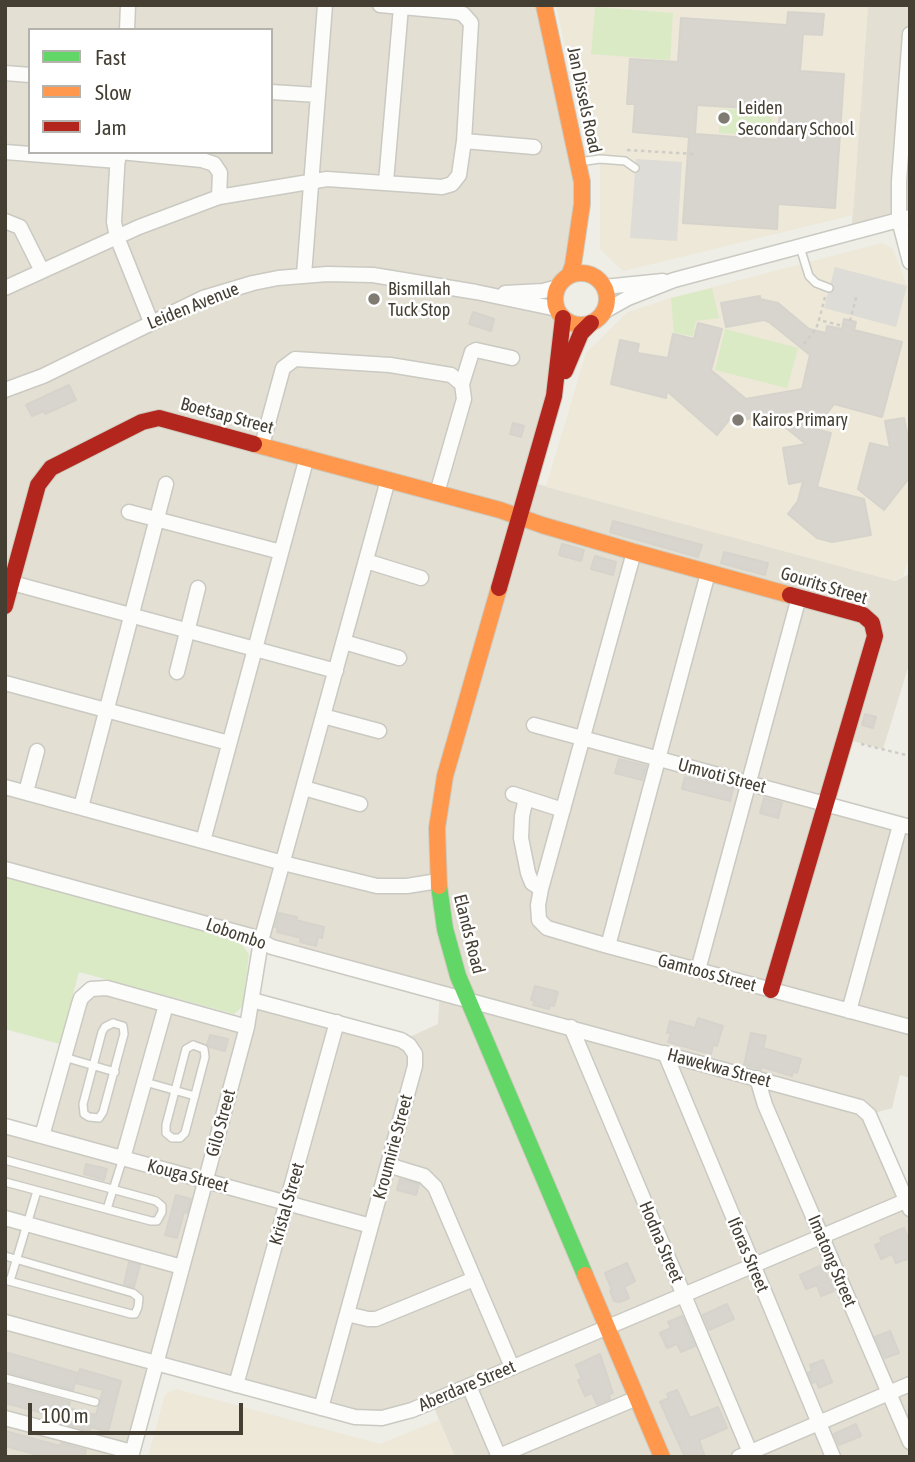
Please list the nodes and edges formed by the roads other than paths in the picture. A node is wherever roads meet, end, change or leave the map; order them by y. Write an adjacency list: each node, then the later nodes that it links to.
1 (128, 5): 6 (street)
2 (325, 5): 12 (street)
3 (380, 5): 5 (street)
4 (544, 5): 20 (street, Jan Dissels Road)
5 (401, 7): 14 (street); 23 (street)
6 (127, 28)
7 (910, 34): 10 (street)
8 (5, 73): 9 (street)
9 (28, 75)
10 (908, 86): 13 (street)
11 (273, 92): 12 (street)
12 (318, 95): 22 (street)
13 (906, 132): 26 (street)
14 (464, 141): 15 (street); 23 (street)
15 (534, 147)
16 (5, 152): 17 (street)
17 (28, 153)
18 (80, 154): 19 (street)
19 (118, 155): 24 (street); 28 (street)
20 (578, 162): 21 (lane); 25 (street, Jan Dissels Road)
21 (635, 168)
22 (312, 181): 23 (street); 24 (street); 32 (street)
23 (386, 182)
24 (219, 197): 28 (street)
25 (582, 204): 33 (street, Jan Dissels Road); 35 (street, Jan Dissels Road)
26 (904, 219): 29 (street); 30 (street)
27 (5, 221): 31 (street)
28 (117, 237): 31 (street); 41 (street)
29 (800, 247): 34 (street); 36 (lane)
30 (910, 262)
31 (42, 271): 37 (street)
32 (304, 275): 38 (street, Leiden Avenue); 41 (street, Leiden Avenue)
33 (564, 281): 35 (street); 38 (street, Leiden Avenue); 40 (street)
34 (674, 281): 35 (street); 39 (street)
35 (598, 282): 39 (street)
36 (828, 287)
37 (5, 288)
38 (476, 292): 40 (street, Leiden Avenue)
39 (603, 312): 42 (street)
40 (560, 314): 42 (street); 46 (street, Elands Road)
41 (151, 322): 45 (street, Leiden Avenue)
42 (591, 323): 46 (street, Elands Road)
43 (512, 358): 44 (street)
44 (463, 384): 47 (street); 51 (street)
45 (5, 390)
46 (554, 396): 53 (street, Elands Road)
47 (262, 445): 48 (street, Boetsap Street); 60 (street, Boetsap Street)
48 (307, 457): 49 (street, Boetsap Street); 55 (street)
49 (388, 480): 51 (street, Boetsap Street); 57 (street, Gilo Street)
50 (166, 484): 54 (street)
51 (437, 493): 53 (street, Boetsap Street)
52 (129, 512): 54 (street)
53 (519, 517): 56 (street, Gourits Street); 92 (street, Elands Road)
54 (157, 519): 55 (street); 64 (street)
55 (281, 552): 67 (street)
56 (634, 552): 58 (street, Gourits Street); 76 (street, Gamtoos Street)
57 (366, 561): 59 (street); 66 (street, Gilo Street)
58 (708, 573): 62 (street, Gourits Street); 79 (street)
59 (421, 578)
60 (9, 582): 63 (street, Boetsap Street); 64 (street)
61 (198, 588): 65 (street)
62 (799, 597): 80 (street); 85 (street, Gourits Street)
63 (5, 607)
64 (132, 615): 65 (street); 72 (street)
65 (187, 630): 67 (street); 70 (street)
66 (344, 642): 68 (street); 69 (street, Gilo Street)
67 (255, 649): 69 (street); 77 (street)
68 (399, 658)
69 (336, 671): 73 (street, Gilo Street)
70 (177, 672)
71 (5, 683): 72 (street)
72 (106, 710): 77 (street); 86 (street)
73 (323, 716): 75 (street); 82 (street, Gilo Street)
74 (534, 725): 76 (street, Umvoti Street)
75 (379, 731)
76 (584, 739): 79 (street, Umvoti Street); 87 (street, Gamtoos Street)
77 (229, 743): 89 (street)
78 (37, 751): 83 (street)
79 (658, 758): 80 (street, Umvoti Street); 95 (street)
80 (748, 783): 85 (street, Umvoti Street); 96 (street)
81 (5, 787): 83 (street)
82 (304, 788): 84 (street); 90 (street, Gilo Street)
83 (26, 793): 86 (street)
84 (360, 804)
85 (825, 804): 88 (street, Umvoti Street); 97 (street, Gourits Street)
86 (81, 807): 89 (street)
87 (563, 810): 93 (street, Gamtoos Street); 93 (street, Gamtoos Street)
88 (905, 826): 101 (street)
89 (203, 841): 90 (street)
90 (283, 863): 92 (street); 94 (street, Gilo Street)
91 (5, 869): 94 (street, Lobombo)
92 (438, 881): 98 (street, Elands Road)
93 (541, 889): 95 (street, Gamtoos Street)
94 (261, 941): 98 (street, Lobombo); 99 (street, Gilo Street)
95 (608, 946): 96 (street, Gamtoos Street)
96 (698, 970): 97 (street, Gamtoos Street)
97 (771, 990): 101 (street, Gamtoos Street)
98 (468, 999): 104 (street, Hawekwa Street); 139 (street, Elands Road)
99 (252, 1000): 102 (street, Kroumirie Street); 103 (street, Gilo Street)
100 (166, 1005): 103 (street); 107 (street); 111 (street)
101 (849, 1011): 105 (street, Gamtoos Street)
102 (337, 1022): 118 (street, Kroumirie Street); 123 (street, Kristal Street)
103 (247, 1027): 119 (street, Gilo Street)
104 (571, 1027): 106 (street, Hawekwa Street); 136 (street, Hodna Street)
105 (910, 1027)
106 (665, 1053): 110 (street, Hawekwa Street); 132 (street, Iforas Street)
107 (64, 1057): 108 (lane); 115 (street)
108 (93, 1066): 109 (lane); 109 (lane); 109 (lane)
109 (114, 1072)
110 (757, 1078): 124 (street, Hawekwa Street); 129 (street, Imatong Street)
111 (144, 1082): 112 (lane); 116 (street)
112 (176, 1091): 113 (lane); 113 (lane); 113 (lane)
113 (195, 1096)
114 (5, 1126): 115 (street, Kouga Street)
115 (43, 1136): 116 (street, Kouga Street)
116 (123, 1158): 119 (street, Kouga Street); 121 (lane)
117 (5, 1160): 121 (lane)
118 (388, 1166): 128 (street, Kroumirie Street); 134 (street)
119 (205, 1181): 123 (street, Kouga Street); 133 (street, Gilo Street)
120 (5, 1182): 122 (lane)
121 (113, 1189): 125 (lane); 125 (lane)
122 (37, 1191): 125 (lane); 127 (lane)
123 (288, 1203): 128 (street, Kouga Street); 144 (street, Kristal Street)
124 (909, 1203): 129 (street, Aberdare Street)
125 (107, 1209)
126 (5, 1219): 127 (street)
127 (28, 1224): 131 (lane); 133 (street)
128 (371, 1226): 137 (street, Kroumirie Street)
129 (822, 1236): 132 (street, Aberdare Street); 146 (street, Imatong Street)
130 (5, 1256): 131 (lane)
131 (17, 1259): 135 (lane); 135 (lane)
132 (752, 1265): 136 (street, Aberdare Street); 151 (street, Iforas Street)
133 (182, 1267): 140 (street, Gilo Street)
134 (474, 1279): 137 (street); 141 (street)
135 (8, 1280)
136 (683, 1294): 139 (street, Aberdare Street); 154 (street, Hodna Street)
137 (347, 1314): 149 (street, Kroumirie Street)
138 (5, 1322): 140 (street, Aberdare Street)
139 (607, 1327): 141 (street, Aberdare Street); 147 (street, Elands Road)
140 (156, 1363): 144 (street, Aberdare Street); 153 (street, Gilo Street)
141 (512, 1367): 145 (street, Aberdare Street)
142 (5, 1378): 148 (lane)
143 (910, 1384): 146 (street)
144 (236, 1385): 149 (street, Aberdare Street)
145 (469, 1386): 149 (street, Aberdare Street); 155 (street)
146 (889, 1393): 151 (street); 152 (street, Imatong Street)
147 (637, 1398): 155 (street); 156 (street, Elands Road)
148 (95, 1402)
149 (321, 1408)
150 (5, 1418): 153 (street)
151 (819, 1423): 154 (street); 157 (street, Iforas Street)
152 (910, 1442)
153 (131, 1455)
154 (747, 1455)
155 (499, 1456)
156 (662, 1457)
157 (833, 1457)

